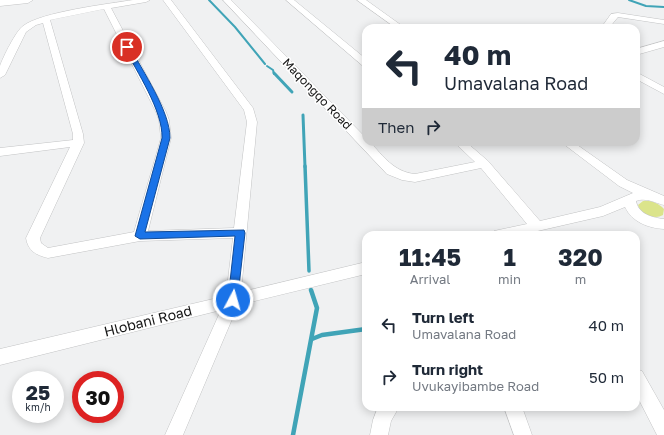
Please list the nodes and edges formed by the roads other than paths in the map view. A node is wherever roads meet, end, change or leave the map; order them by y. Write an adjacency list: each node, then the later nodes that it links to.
1 (28, 0): 7 (main road)
2 (146, 0): 8 (street)
3 (167, 0): 34 (street)
4 (227, 0): 19 (street, Maqongqo Road)
5 (290, 0): 15 (street)
6 (361, 0): 11 (street)
7 (0, 3)
8 (107, 8): 9 (street); 35 (street)
9 (46, 19): 16 (street); 20 (street)
10 (664, 22): 12 (street)
11 (395, 24)
12 (608, 24)
13 (664, 44): 14 (street)
14 (640, 51)
15 (362, 61)
16 (0, 75)
17 (640, 77): 18 (street)
18 (664, 91)
19 (362, 141)
20 (78, 143): 24 (street); 35 (street)
21 (367, 146): 25 (street, Maqongqo Road)
22 (464, 146): 25 (street)
23 (572, 146): 26 (street)
24 (0, 152)
25 (484, 164): 32 (street)
26 (623, 183): 27 (street); 28 (street)
27 (650, 196): 28 (street); 29 (street)
28 (631, 199): 30 (street); 31 (street)
29 (664, 201)
30 (603, 211): 31 (street); 32 (street)
31 (657, 224)
32 (536, 225): 33 (street)
33 (513, 231)
34 (241, 233): 35 (street); 37 (street)
35 (140, 236)
36 (362, 269): 37 (street, Hlobani Road)
37 (233, 300): 38 (street, Hlobani Road); 43 (street)
38 (0, 357)
39 (640, 384): 42 (street)
40 (385, 411): 44 (street)
41 (514, 411): 45 (street)
42 (664, 428)
43 (174, 435)
44 (379, 435)
45 (523, 435)

